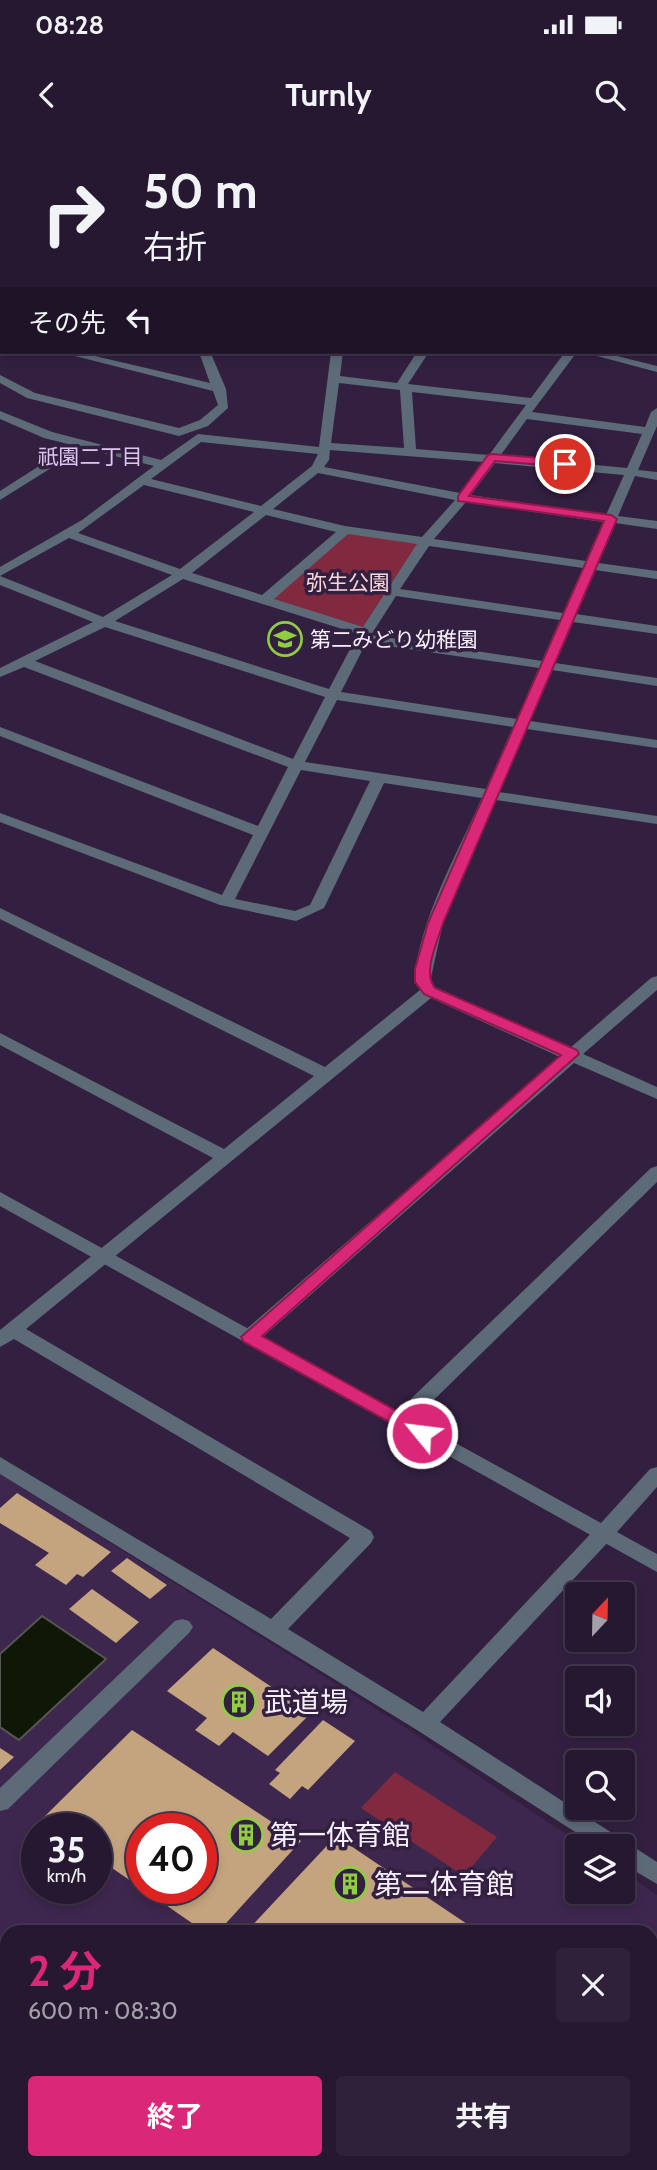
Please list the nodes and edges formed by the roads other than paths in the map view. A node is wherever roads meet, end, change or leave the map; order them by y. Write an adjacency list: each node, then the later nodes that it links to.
1 (73, 354): 11 (street)
2 (206, 354): 11 (street)
3 (337, 354): 9 (street)
4 (422, 354): 10 (street)
5 (569, 354): 12 (street)
6 (596, 354): 7 (street)
7 (657, 369)
8 (0, 378): 11 (street)
9 (334, 379): 10 (street); 20 (street)
10 (403, 387): 12 (street); 21 (street)
11 (219, 389)
12 (533, 402): 15 (street)
13 (657, 412): 18 (street)
14 (0, 415): 16 (street)
15 (524, 415): 18 (street); 22 (street)
16 (15, 422): 17 (street); 19 (street)
17 (0, 429)
18 (652, 430): 25 (street)
19 (81, 444): 23 (street); 28 (street)
20 (325, 448): 21 (street); 23 (street); 24 (street)
21 (410, 452): 22 (street)
22 (492, 458): 25 (street); 29 (street)
23 (161, 464): 27 (street)
24 (316, 469): 29 (street); 30 (street)
25 (631, 472): 26 (street); 31 (street)
26 (657, 476)
27 (142, 481): 30 (street); 34 (street)
28 (0, 496)
29 (462, 499): 31 (street); 35 (street)
30 (262, 512): 33 (street); 38 (street)
31 (611, 519): 32 (street); 36 (street)
32 (657, 525)
33 (345, 530): 35 (street); 42 (street)
34 (69, 534): 37 (street); 38 (street)
35 (424, 542): 36 (street); 41 (street)
36 (590, 566): 39 (street); 43 (street)
37 (0, 572)
38 (182, 574): 42 (street); 44 (street)
39 (657, 575)
40 (0, 580): 44 (street)
41 (392, 592): 43 (street); 46 (street)
42 (264, 600): 46 (street)
43 (568, 618): 45 (street); 48 (street)
44 (104, 622): 47 (street); 51 (street)
45 (657, 630)
46 (364, 635): 48 (street); 51 (street)
47 (24, 662): 49 (street); 55 (street)
48 (548, 666): 50 (street); 52 (street)
49 (0, 673)
50 (657, 682)
51 (333, 695): 52 (street); 55 (street)
52 (523, 724): 54 (street); 57 (street)
53 (0, 731): 60 (street)
54 (657, 744)
55 (296, 765): 56 (street); 60 (street)
56 (379, 778): 57 (street); 61 (street)
57 (492, 795): 59 (street); 64 (street)
58 (0, 817): 61 (street)
59 (657, 820)
60 (262, 833): 61 (street)
61 (226, 902)
62 (0, 913): 67 (street)
63 (657, 981): 66 (street)
64 (429, 991): 66 (street); 67 (street)
65 (0, 1038): 69 (street)
66 (571, 1054): 68 (street); 74 (street)
67 (327, 1074): 69 (street)
68 (657, 1094)
69 (225, 1157): 72 (street)
70 (657, 1172): 75 (street)
71 (0, 1198): 72 (street)
72 (103, 1256): 73 (street); 74 (street)
73 (6, 1335): 81 (street)
74 (250, 1337): 75 (street)
75 (400, 1421): 78 (street)
76 (0, 1464): 81 (street)
77 (657, 1474): 78 (street)
78 (603, 1534): 79 (street); 82 (street)
79 (657, 1564)
80 (182, 1627): 83 (street)
81 (273, 1631): 82 (street)
82 (425, 1724): 84 (street)
83 (0, 1802)
84 (596, 1834)
85 (635, 1860): 86 (street)
86 (657, 1874)

